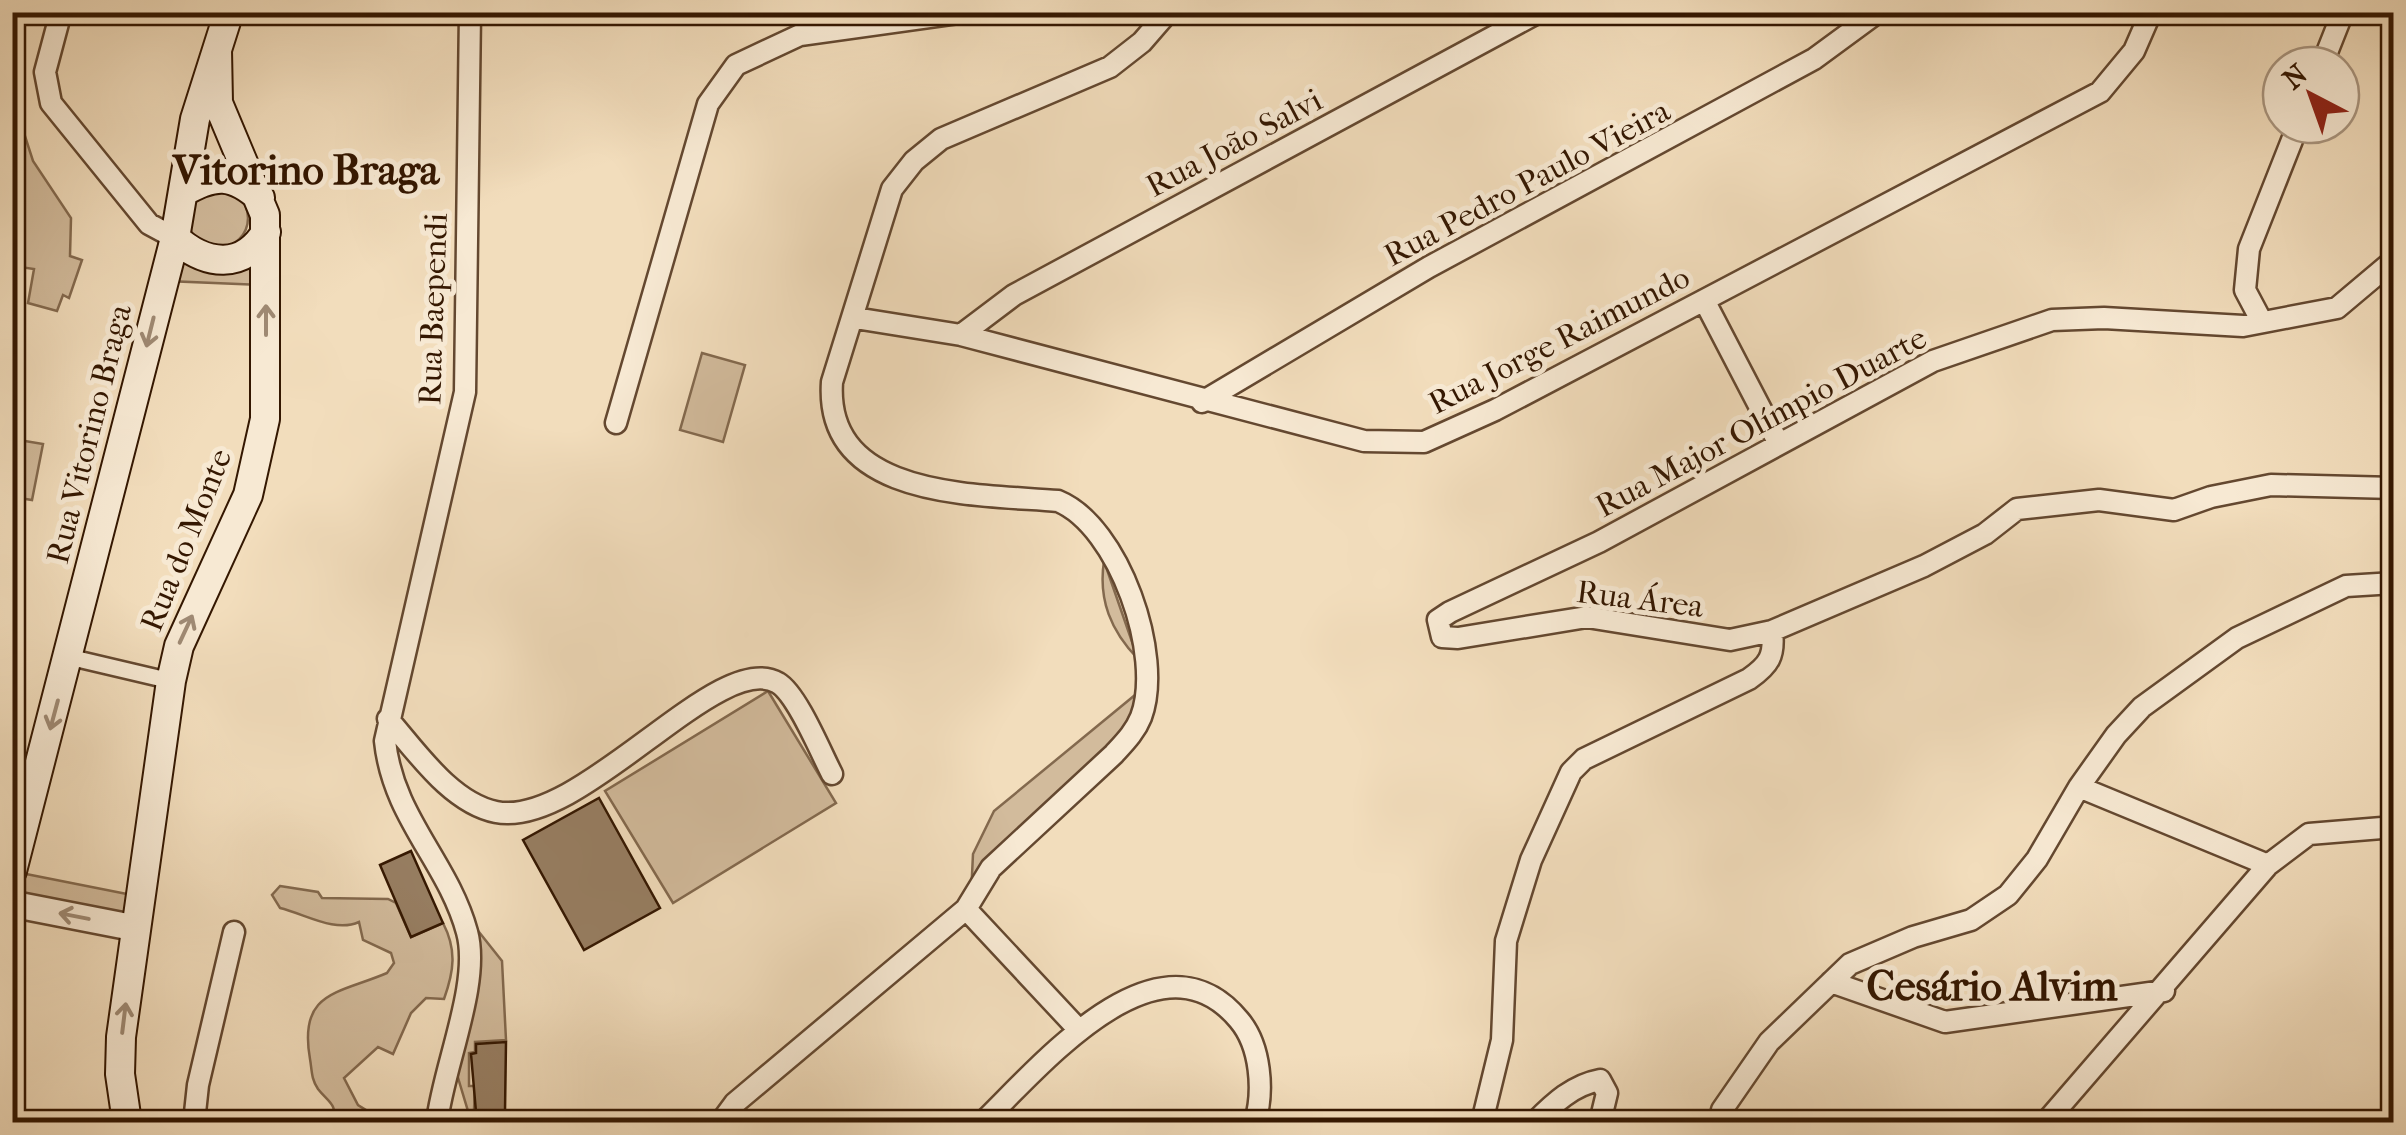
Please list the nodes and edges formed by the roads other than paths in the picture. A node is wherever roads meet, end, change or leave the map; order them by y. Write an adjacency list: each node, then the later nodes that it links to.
1 (61, 12): 16 (street)
2 (229, 12): 11 (main road, Rua Vitorino Braga)
3 (470, 12): 31 (street, Rua Baependi)
4 (964, 12): 23 (street)
5 (1168, 12): 19 (street)
6 (1540, 12): 21 (street, Rua João Salvi)
7 (1878, 12): 22 (street, Rua Pedro Paulo Vieira)
8 (2151, 12): 18 (street, Rua Jorge Raimundo)
9 (2343, 12): 10 (street)
10 (2330, 45)
11 (218, 50): 13 (main road, Rua Vitorino Braga); 14 (main road, Rua do Monte)
12 (2290, 145): 20 (street)
13 (182, 192): 14 (main road); 16 (main road, Rua Vitorino Braga)
14 (261, 198): 15 (main road, Rua do Monte)
15 (266, 232): 16 (main road); 30 (main road, Rua do Monte, one-way to 15)
16 (175, 238): 29 (main road, Rua Vitorino Braga, one-way to 29)
17 (2394, 260): 20 (street, Rua Major Olímpio Duarte)
18 (1704, 300): 22 (street, Rua Jorge Raimundo); 24 (street)
19 (855, 318): 21 (street, Rua Jorge Raimundo); 38 (street)
20 (2262, 322): 24 (street, Rua Major Olímpio Duarte)
21 (961, 335): 22 (street, Rua Jorge Raimundo)
22 (1202, 402)
23 (616, 422)
24 (1779, 444): 28 (street, Rua Major Olímpio Duarte)
25 (2394, 488): 27 (street, Rua Área)
26 (2394, 583): 33 (street)
27 (1772, 631): 28 (street, Rua Área); 50 (street)
28 (1442, 637)
29 (69, 658): 30 (street); 36 (main road, Rua Vitorino Braga, one-way to 36)
30 (171, 681): 39 (main road, Rua do Monte)
31 (388, 718): 32 (street); 46 (street, Rua Baependi)
32 (832, 774)
33 (2079, 787): 35 (street); 41 (street)
34 (2394, 827): 35 (street)
35 (2268, 865): 42 (street)
36 (12, 871)
37 (12, 904): 39 (street, one-way to 37)
38 (966, 909): 43 (street); 47 (street)
39 (135, 928): 44 (main road, Rua do Monte, one-way to 39)
40 (234, 932): 45 (street)
41 (1831, 982): 42 (street); 53 (street)
42 (2164, 991): 54 (street)
43 (1078, 1029): 48 (street); 49 (street)
44 (127, 1122)
45 (194, 1122)
46 (437, 1122)
47 (721, 1122)
48 (983, 1122)
49 (1255, 1122)
50 (1482, 1122)
51 (1535, 1122): 52 (street)
52 (1600, 1122)
53 (1720, 1122)
54 (2046, 1122)

